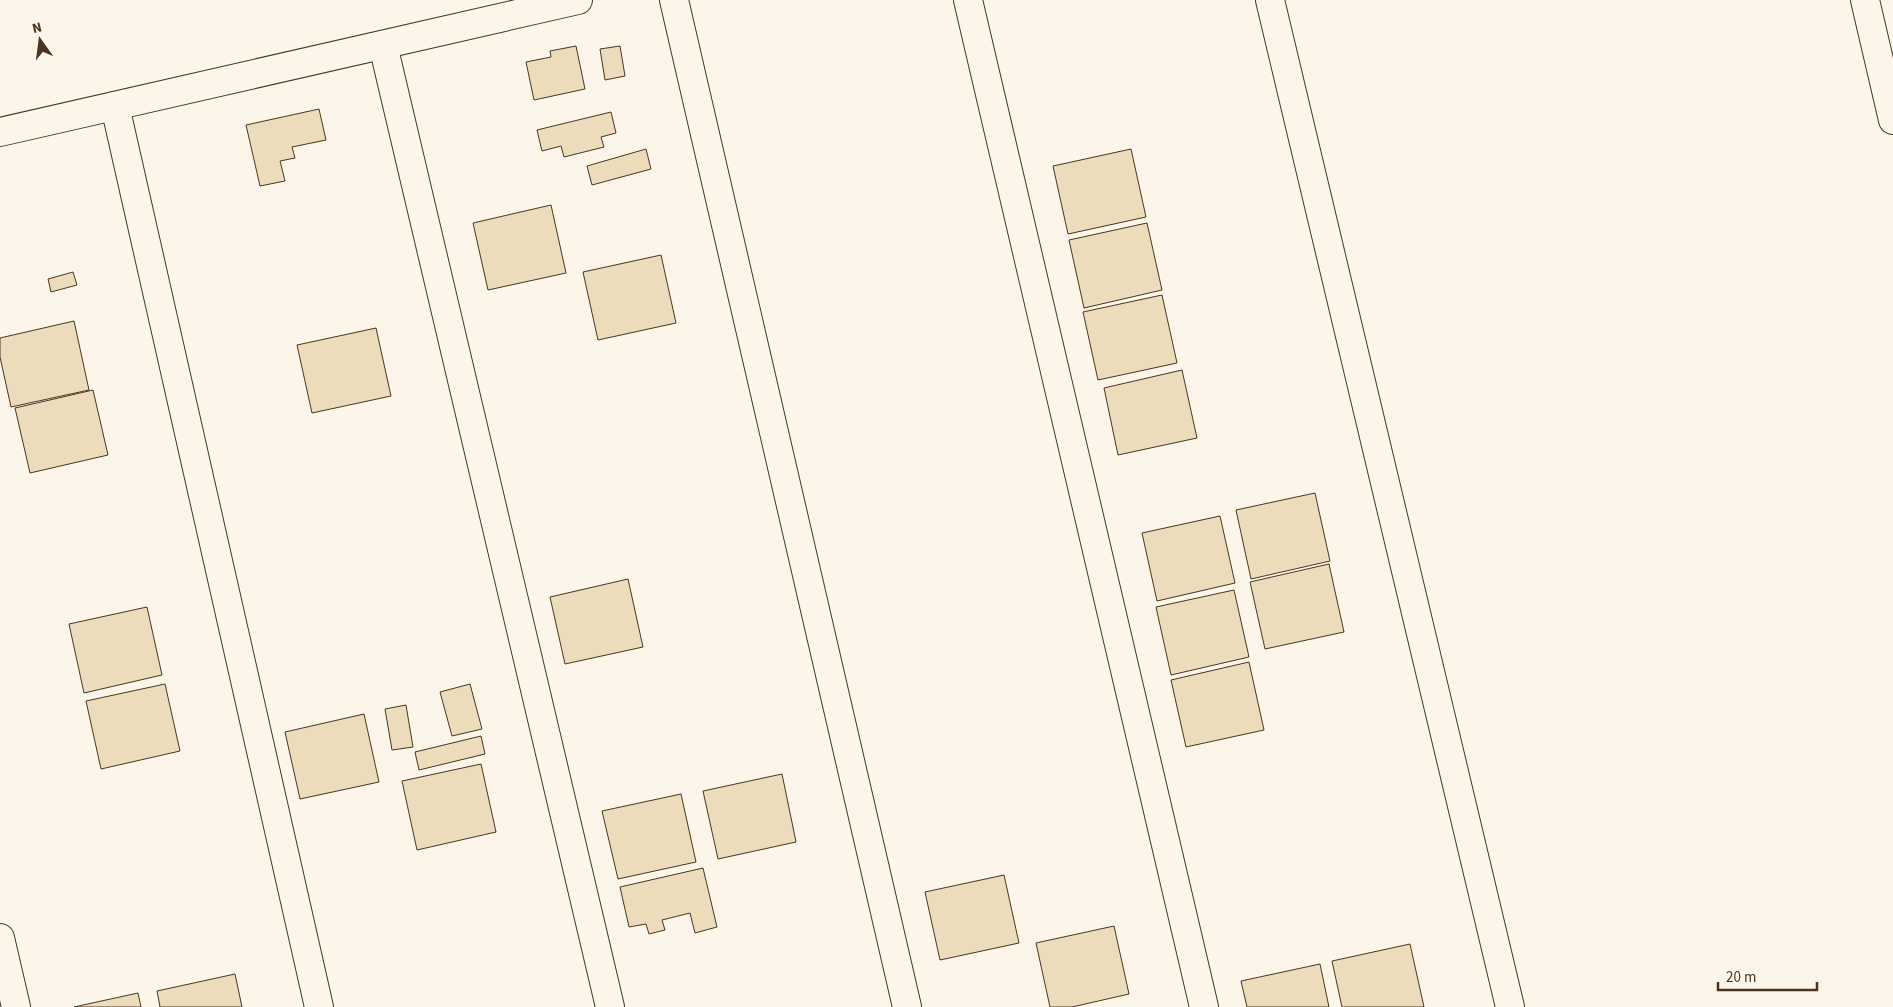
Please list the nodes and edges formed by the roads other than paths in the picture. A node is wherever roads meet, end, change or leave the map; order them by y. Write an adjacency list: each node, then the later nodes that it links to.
1 (578, 0): 6 (street)
2 (674, 0): 14 (street)
3 (968, 0): 15 (street)
4 (1270, 0): 16 (street)
5 (1865, 0): 8 (street)
6 (384, 45): 7 (street); 13 (street)
7 (114, 106): 9 (street); 12 (street)
8 (1893, 120)
9 (0, 132)
10 (0, 938): 11 (street)
11 (16, 1007)
12 (319, 1007)
13 (610, 1007)
14 (907, 1007)
15 (1204, 1007)
16 (1510, 1007)

